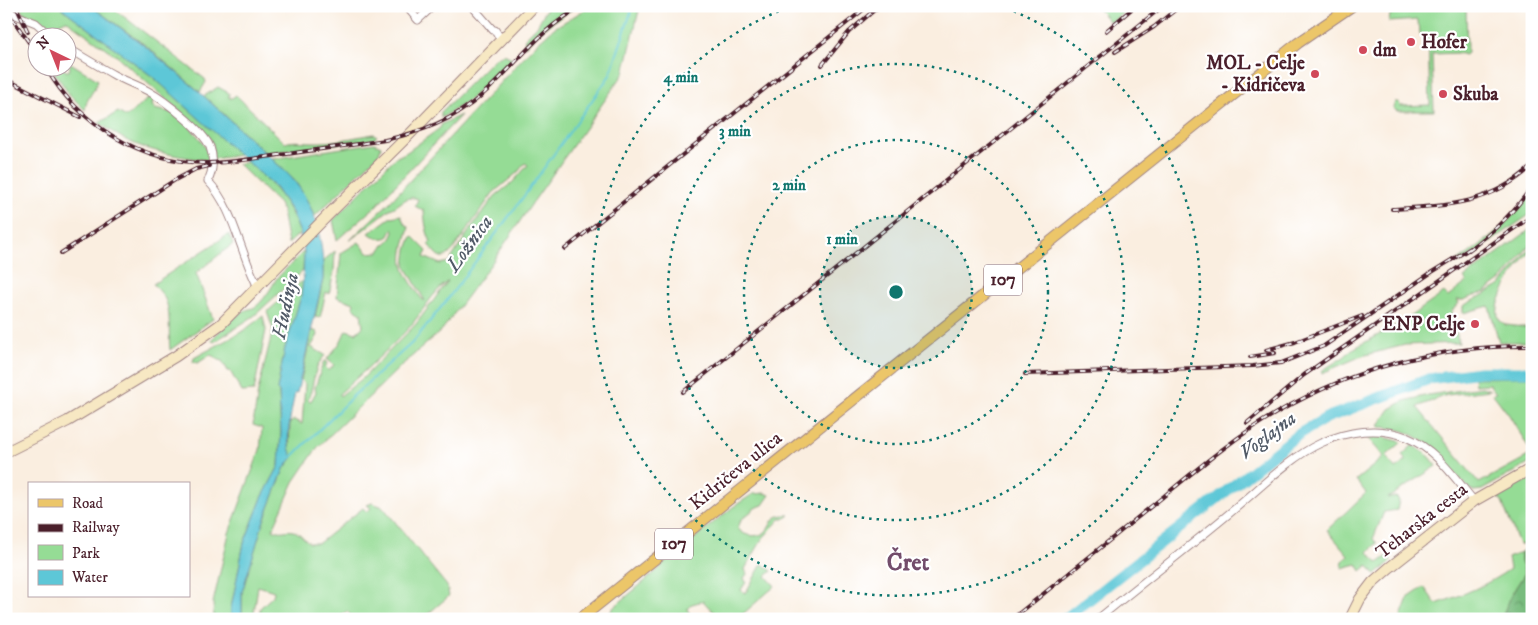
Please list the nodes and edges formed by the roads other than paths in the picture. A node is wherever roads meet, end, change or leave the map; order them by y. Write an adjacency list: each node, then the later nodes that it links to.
1 (406, 6): 2 (street)
2 (433, 6)
3 (472, 6): 8 (street)
4 (534, 6): 8 (street)
5 (1352, 6): 14 (main road, Kidričeva ulica / 107)
6 (6, 11): 7 (street)
7 (42, 28)
8 (502, 41): 10 (street)
9 (78, 54): 10 (street)
10 (258, 287): 11 (street)
11 (6, 452)
12 (1532, 468): 13 (street, Teharska cesta)
13 (1474, 501): 15 (street); 16 (street, Teharska cesta)
14 (580, 619)
15 (1098, 619)
16 (1350, 619)

